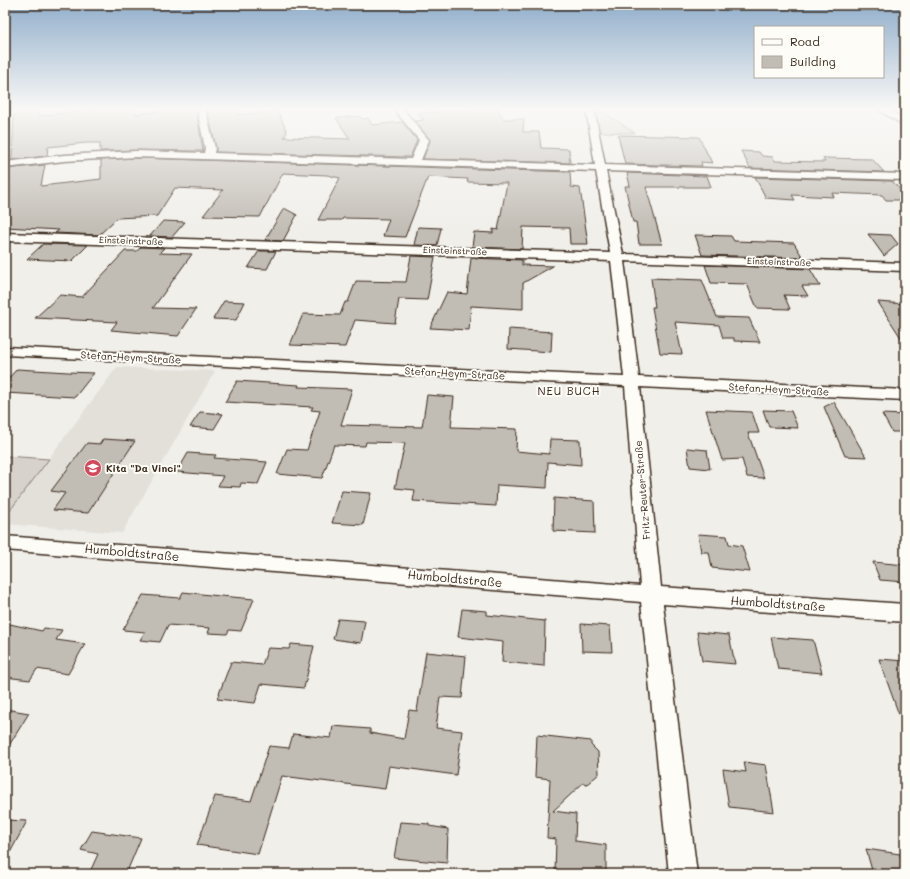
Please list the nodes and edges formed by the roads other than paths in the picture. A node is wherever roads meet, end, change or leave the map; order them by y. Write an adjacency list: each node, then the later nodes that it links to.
1 (210, 149): 4 (street)
2 (420, 149): 5 (street)
3 (597, 149): 7 (street, Fritz-Reuter-Straße)
4 (208, 155): 5 (street); 6 (street)
5 (414, 162): 7 (street)
6 (5, 165)
7 (600, 167): 8 (street); 10 (street, Fritz-Reuter-Straße)
8 (905, 177)
9 (5, 237): 10 (street, Einsteinstraße)
10 (617, 257): 11 (street, Einsteinstraße); 13 (street, Fritz-Reuter-Straße)
11 (905, 267)
12 (5, 351): 13 (street, Stefan-Heym-Straße)
13 (632, 382): 14 (street, Stefan-Heym-Straße); 16 (street, Fritz-Reuter-Straße)
14 (905, 395)
15 (5, 543): 16 (street, Humboldtstraße)
16 (651, 595): 17 (street, Humboldtstraße); 18 (street, Fritz-Reuter-Straße)
17 (905, 613)
18 (683, 874)

